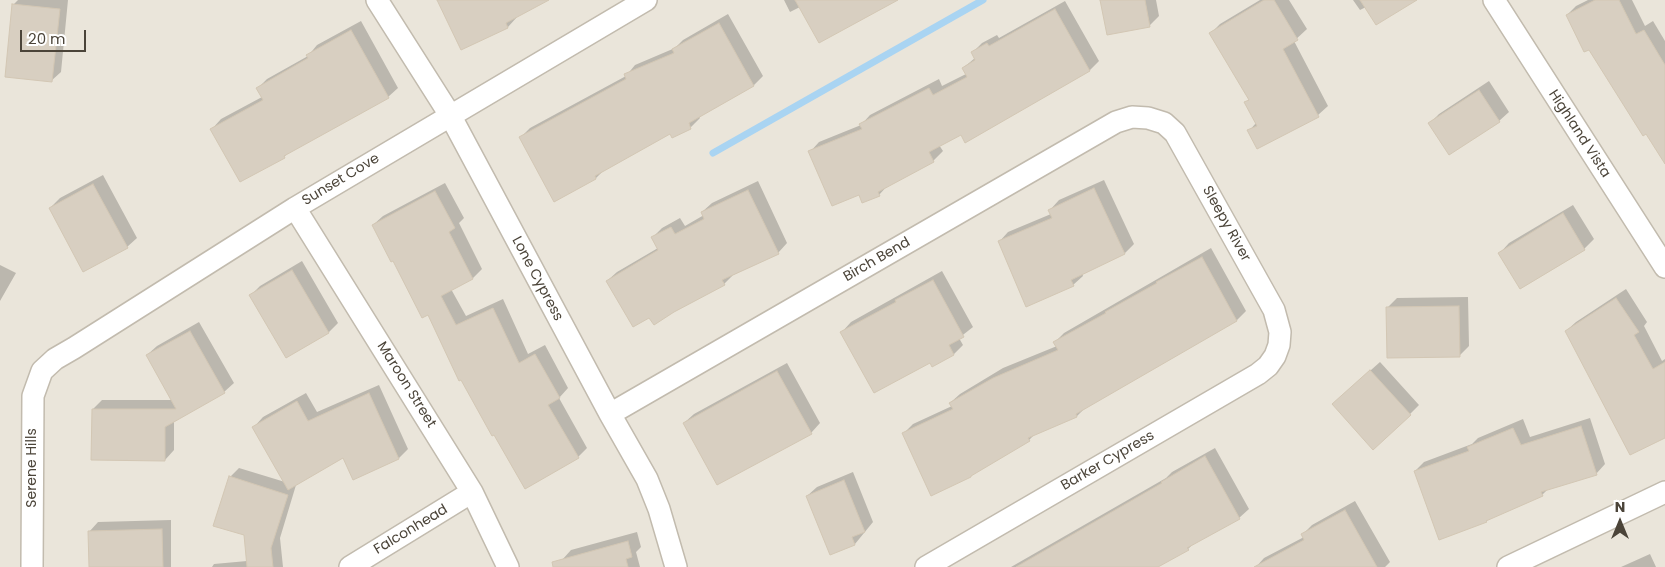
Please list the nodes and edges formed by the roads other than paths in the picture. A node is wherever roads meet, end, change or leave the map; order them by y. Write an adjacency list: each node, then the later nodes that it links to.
1 (378, 0): 4 (street, Lone Cypress)
2 (646, 0): 4 (street, Sunset Cove)
3 (1494, 0): 7 (street, Highland Vista)
4 (450, 115): 6 (street, Sunset Cove); 10 (street, Lone Cypress)
5 (1148, 118): 8 (street, Sleepy River); 10 (street, Birch Bend)
6 (295, 208): 9 (street, Sunset Cove); 11 (street, Maroon Street)
7 (1665, 267)
8 (1280, 346): 17 (street, Barker Cypress)
9 (42, 371): 13 (street, Serene Hills)
10 (610, 414): 16 (street, Lone Cypress)
11 (472, 492): 14 (street, Falconhead); 15 (street, Maroon Street)
12 (1665, 492): 18 (street)
13 (32, 567)
14 (350, 567)
15 (508, 567)
16 (676, 567)
17 (926, 567)
18 (1508, 567)

